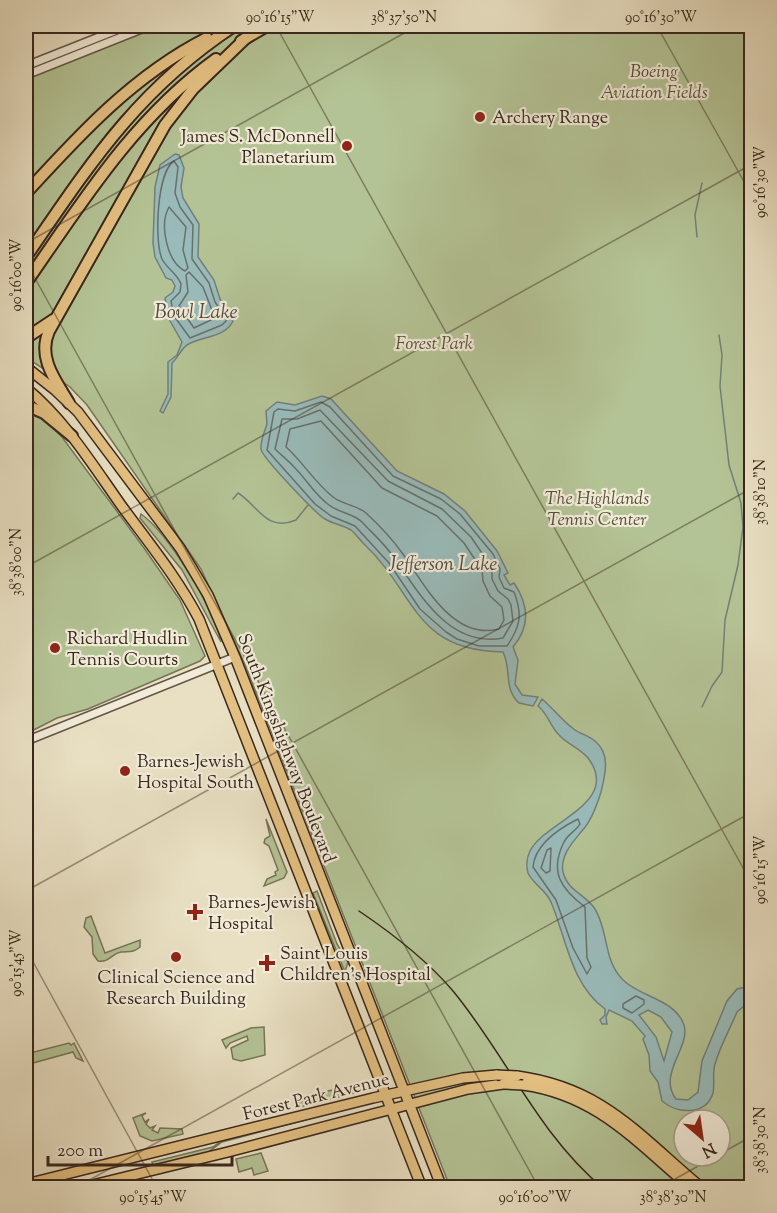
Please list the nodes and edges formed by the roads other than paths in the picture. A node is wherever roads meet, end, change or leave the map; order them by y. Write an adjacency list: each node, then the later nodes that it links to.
1 (127, 26): 6 (street)
2 (149, 26): 7 (street)
3 (232, 26): 8 (highway); 9 (highway)
4 (267, 26): 5 (highway)
5 (247, 37): 10 (highway); 11 (highway)
6 (26, 66)
7 (26, 75)
8 (26, 193)
9 (26, 257)
10 (26, 283)
11 (56, 318): 12 (highway); 15 (highway)
12 (26, 338)
13 (26, 367): 15 (main road, South Kingshighway Boulevard)
14 (26, 388): 17 (main road)
15 (69, 403): 18 (main road, South Kingshighway Boulevard)
16 (26, 405): 17 (highway)
17 (72, 436): 19 (main road)
18 (235, 657): 19 (street); 21 (main road, South Kingshighway Boulevard)
19 (217, 664): 20 (street); 22 (main road)
20 (26, 741)
21 (406, 1091): 22 (main road, Forest Park Avenue); 23 (main road, South Kingshighway Boulevard); 30 (main road, Forest Park Avenue, bridge)
22 (387, 1095): 24 (main road); 25 (main road, Forest Park Avenue)
23 (410, 1104): 24 (main road, Forest Park Avenue); 28 (main road, South Kingshighway Boulevard); 29 (main road, Forest Park Avenue, bridge)
24 (392, 1108): 26 (main road, Forest Park Avenue); 27 (main road)
25 (26, 1184)
26 (80, 1188)
27 (422, 1188)
28 (441, 1188)
29 (691, 1188)
30 (702, 1188)

